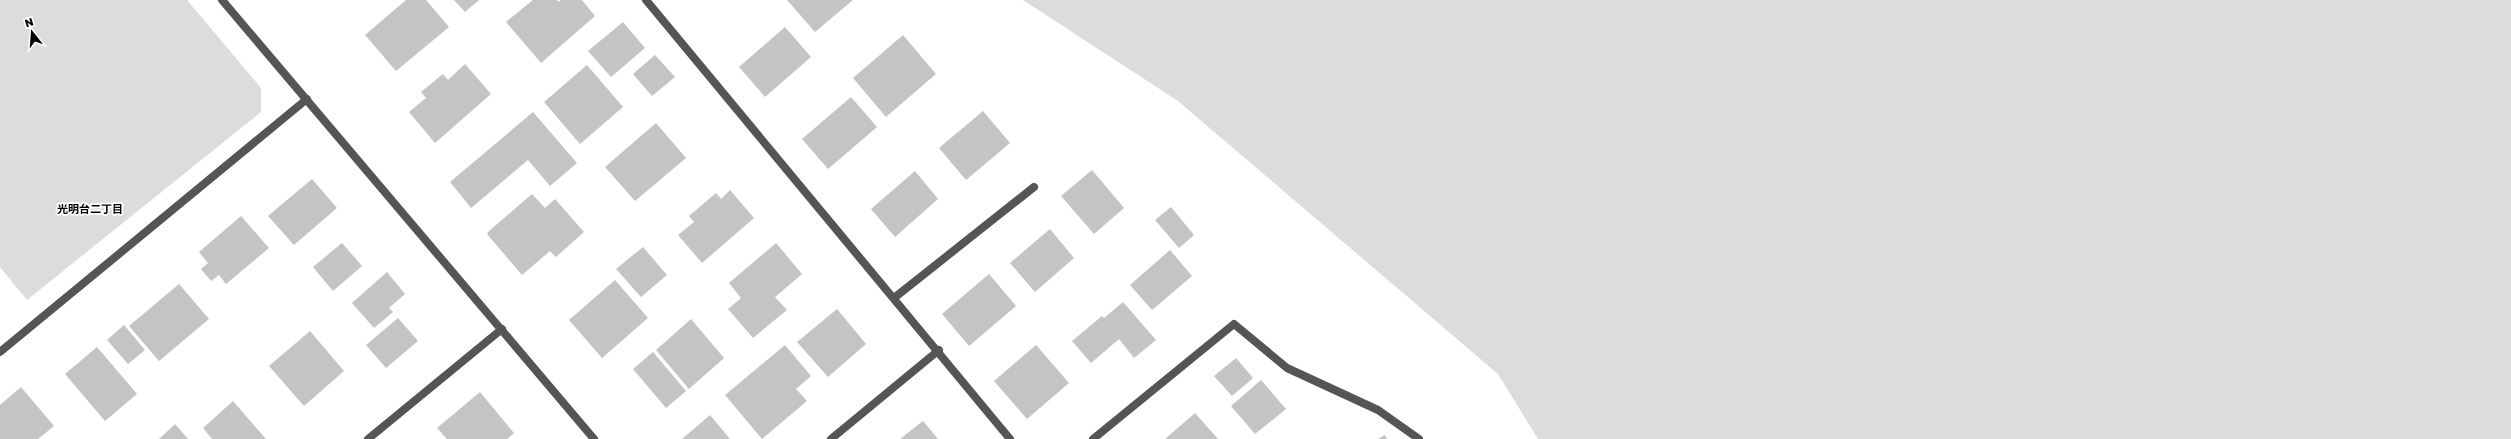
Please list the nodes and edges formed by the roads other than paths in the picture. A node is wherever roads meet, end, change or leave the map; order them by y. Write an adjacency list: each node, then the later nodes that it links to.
1 (222, 0): 3 (street)
2 (646, 0): 5 (street)
3 (307, 99): 6 (street); 8 (street)
4 (1034, 187): 5 (street)
5 (894, 298): 7 (street)
6 (502, 329): 9 (street); 10 (street)
7 (939, 350): 11 (street); 12 (street)
8 (0, 352)
9 (368, 439)
10 (594, 439)
11 (831, 439)
12 (1010, 439)
13 (1093, 439): 14 (street)
14 (1419, 439)

